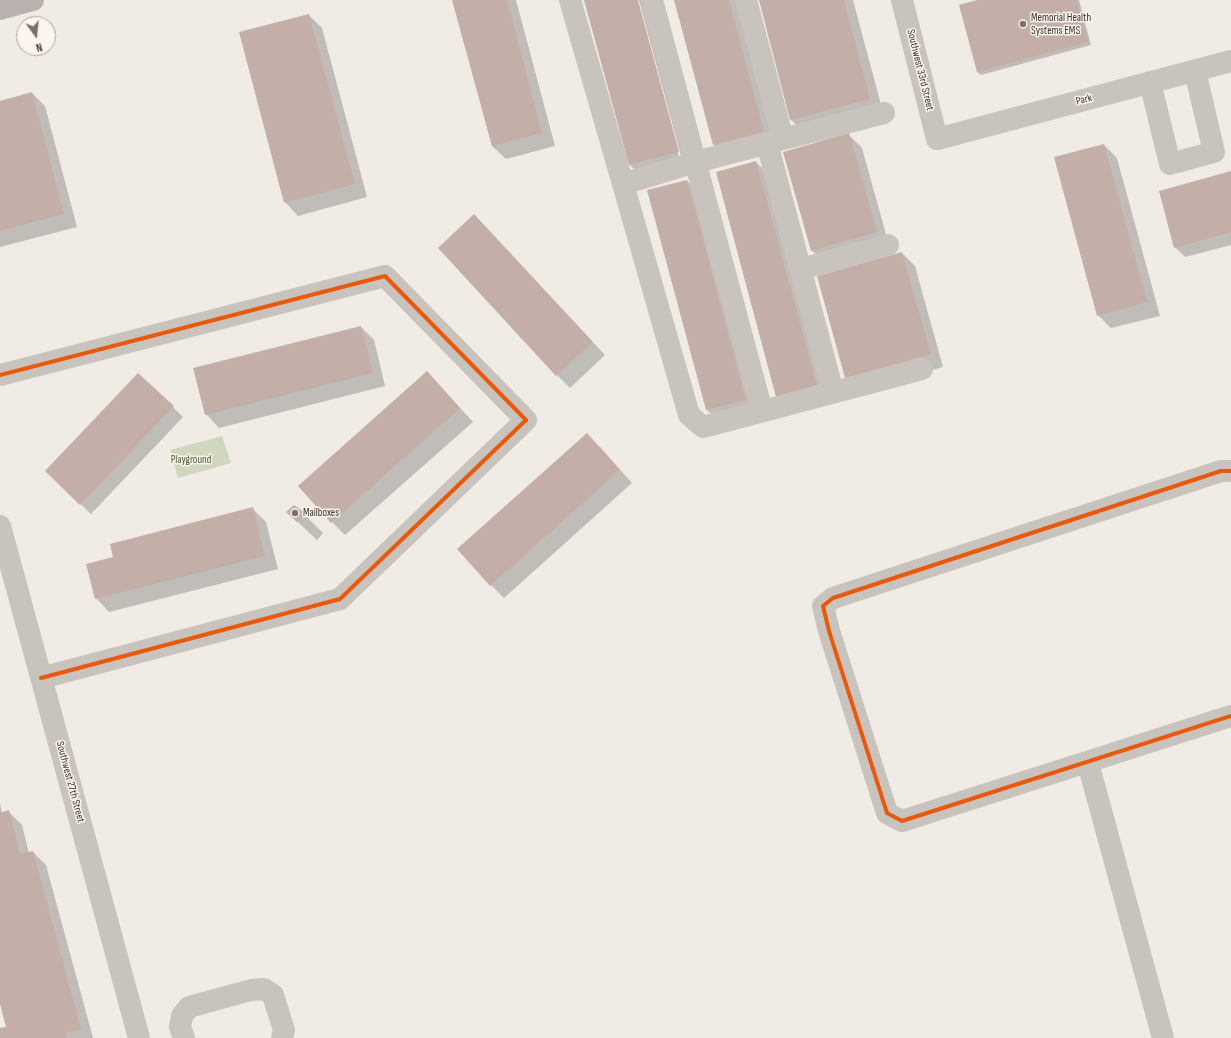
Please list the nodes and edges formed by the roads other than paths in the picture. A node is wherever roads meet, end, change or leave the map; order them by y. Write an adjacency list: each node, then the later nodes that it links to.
1 (33, 0): 6 (main road)
2 (570, 0): 14 (street)
3 (652, 0): 13 (street)
4 (746, 0): 12 (street)
5 (902, 0): 11 (street, Southwest 33rd Street)
6 (0, 9)
7 (1231, 61): 8 (street, Park)
8 (1195, 71): 9 (street, Park); 9 (street)
9 (1150, 82): 11 (street, Park)
10 (884, 113): 12 (street)
11 (937, 139)
12 (775, 141): 13 (street); 16 (street)
13 (696, 162): 14 (street); 20 (street)
14 (623, 184): 20 (street)
15 (888, 245): 16 (street)
16 (801, 269): 19 (street)
17 (922, 369): 19 (street)
18 (0, 375): 23 (street)
19 (833, 392): 20 (street)
20 (762, 412)
21 (1231, 471): 25 (street)
22 (0, 526): 23 (street, Southwest 27th Street)
23 (41, 678): 26 (street, Southwest 27th Street)
24 (1231, 716): 25 (street)
25 (1088, 763): 29 (street)
26 (139, 1038)
27 (184, 1038): 28 (street)
28 (282, 1038)
29 (1163, 1038)

